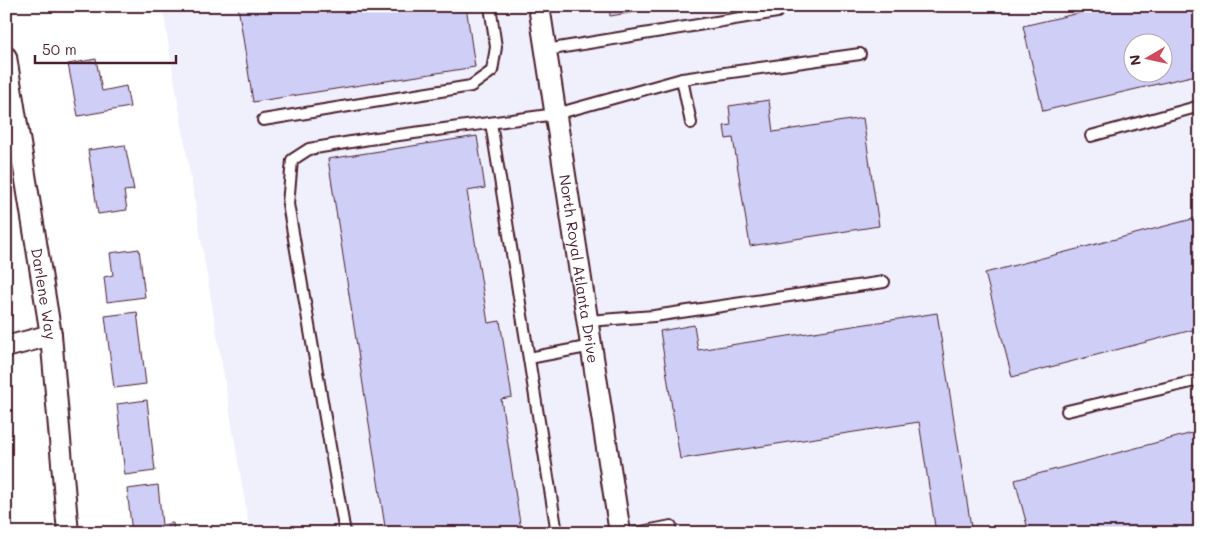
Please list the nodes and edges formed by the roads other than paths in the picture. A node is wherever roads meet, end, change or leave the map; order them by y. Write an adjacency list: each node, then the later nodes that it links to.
1 (490, 6): 10 (lane)
2 (539, 6): 4 (street, North Royal Atlanta Drive)
3 (778, 12): 4 (lane)
4 (546, 50): 9 (street, North Royal Atlanta Drive)
5 (860, 54): 7 (lane)
6 (6, 57): 16 (street, Darlene Way)
7 (682, 79): 9 (lane); 12 (lane)
8 (1200, 106): 13 (lane)
9 (556, 114): 11 (lane); 15 (street, North Royal Atlanta Drive)
10 (263, 120)
11 (491, 123): 19 (lane); 24 (lane)
12 (691, 123)
13 (1091, 136)
14 (884, 282): 15 (lane)
15 (588, 321): 17 (street, North Royal Atlanta Drive)
16 (51, 335): 18 (street); 23 (street, Darlene Way)
17 (592, 346): 19 (lane); 26 (street, North Royal Atlanta Drive)
18 (6, 347)
19 (529, 358): 25 (lane)
20 (1200, 380): 21 (lane)
21 (1067, 411)
22 (671, 526): 27 (lane)
23 (68, 533)
24 (344, 533)
25 (557, 533)
26 (620, 533)
27 (636, 533)

